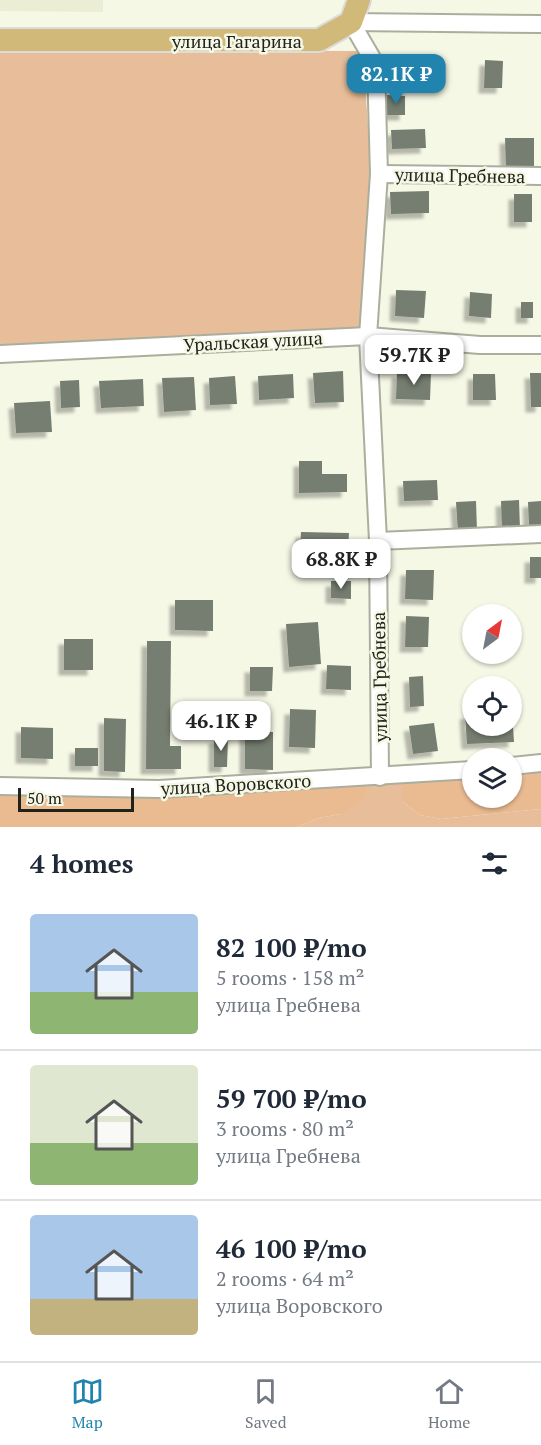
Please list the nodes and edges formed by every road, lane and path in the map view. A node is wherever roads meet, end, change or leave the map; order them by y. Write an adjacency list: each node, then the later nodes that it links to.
1 (359, 0): 2 (main road)
2 (351, 22): 3 (street, улица Гагарина); 4 (main road, улица Гагарина); 5 (street, улица Гребнева)
3 (541, 24)
4 (0, 40)
5 (379, 174): 6 (street, улица Гребнева); 7 (street, улица Гребнева)
6 (541, 177)
7 (368, 336): 8 (street, Уральская улица); 9 (street, Уральская улица); 11 (street, улица Гребнева)
8 (541, 345)
9 (0, 354)
10 (541, 534): 11 (street)
11 (378, 541): 15 (street, улица Гребнева)
12 (541, 763): 13 (street)
13 (522, 765)
14 (462, 771): 15 (street, улица Воровского)
15 (380, 777): 16 (street, улица Воровского)
16 (0, 786)

